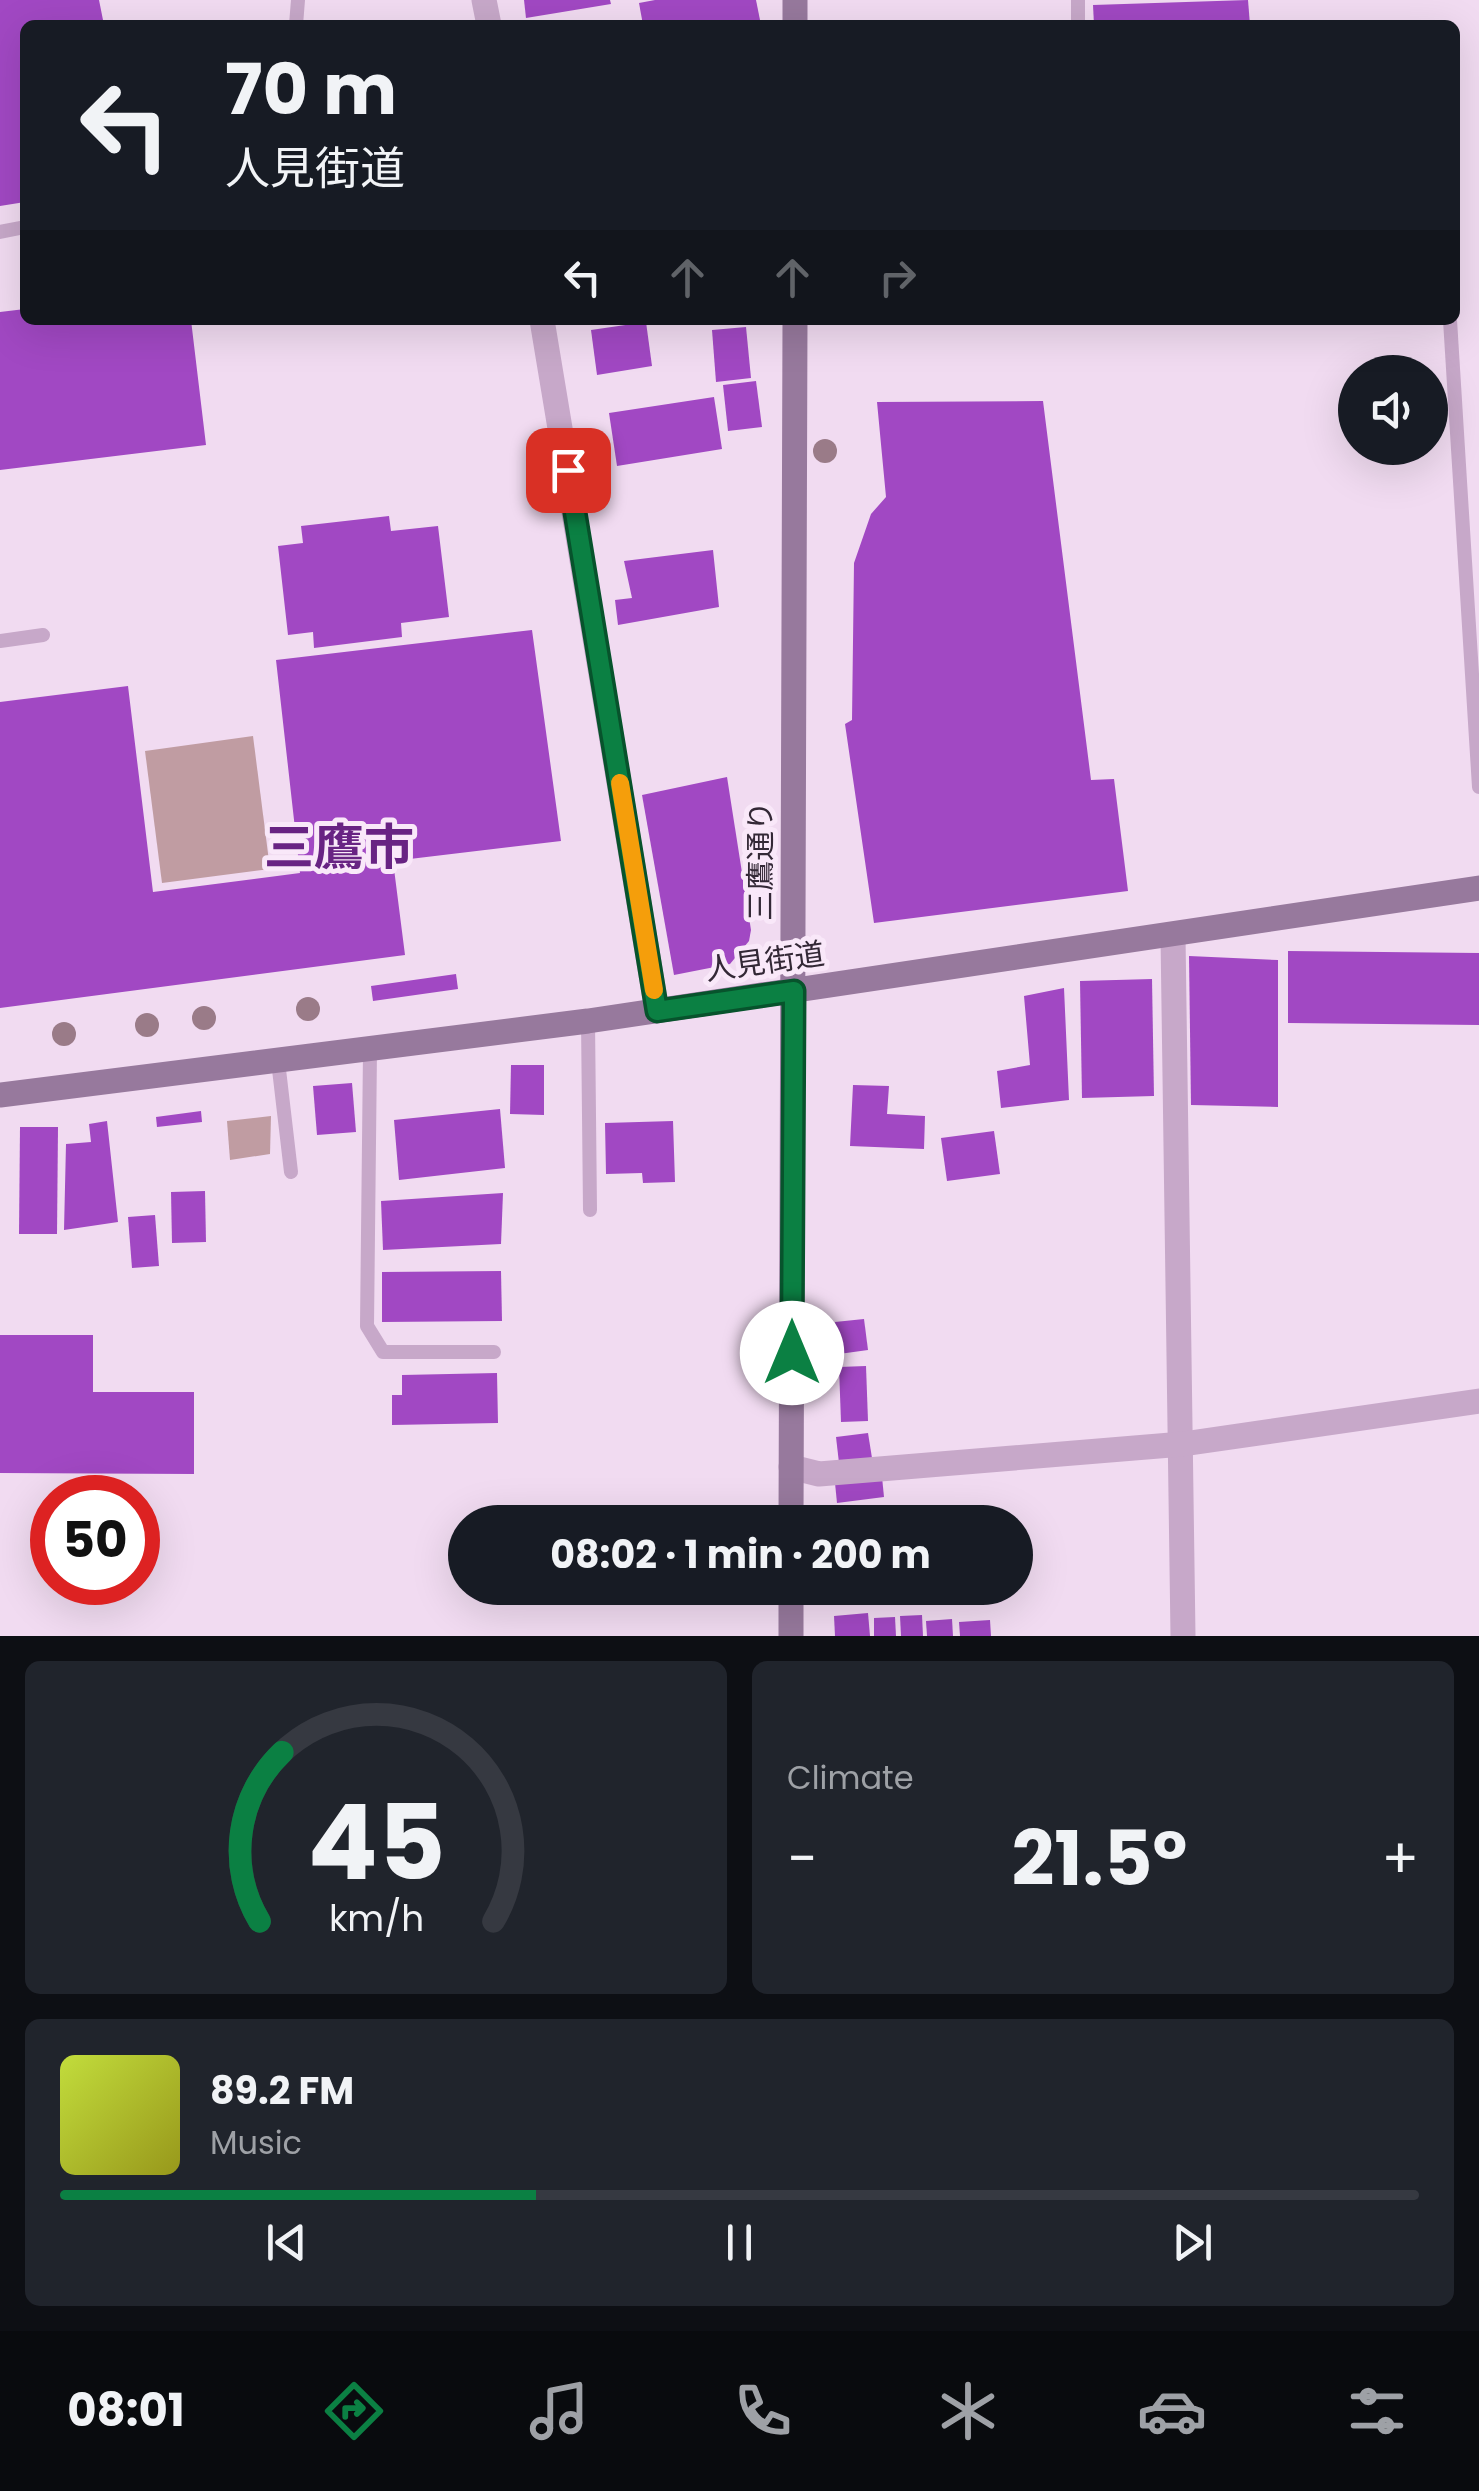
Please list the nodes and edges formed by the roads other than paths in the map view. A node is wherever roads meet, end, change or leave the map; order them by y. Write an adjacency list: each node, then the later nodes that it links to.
1 (543, 325): 10 (street)
2 (795, 325): 9 (main road, 三鷹通り)
3 (1450, 325): 6 (lane)
4 (43, 635): 5 (lane)
5 (0, 640)
6 (1479, 787)
7 (1479, 888): 8 (main road, 人見街道)
8 (1173, 936): 9 (main road, 人見街道); 19 (street)
9 (794, 991): 10 (main road, 人見街道); 20 (main road, 三鷹通り)
10 (657, 1011): 11 (main road, 人見街道)
11 (588, 1020): 12 (main road, 人見街道); 16 (lane)
12 (370, 1050): 13 (main road, 人見街道); 17 (lane)
13 (278, 1061): 14 (main road, 人見街道); 15 (lane)
14 (0, 1095)
15 (291, 1172)
16 (590, 1210)
17 (494, 1352)
18 (1479, 1401): 19 (street)
19 (1183, 1444): 20 (street); 24 (street)
20 (792, 1467): 21 (main road, 三鷹通り)
21 (791, 1505)
22 (791, 1605): 23 (main road)
23 (791, 1636)
24 (1183, 1636)

